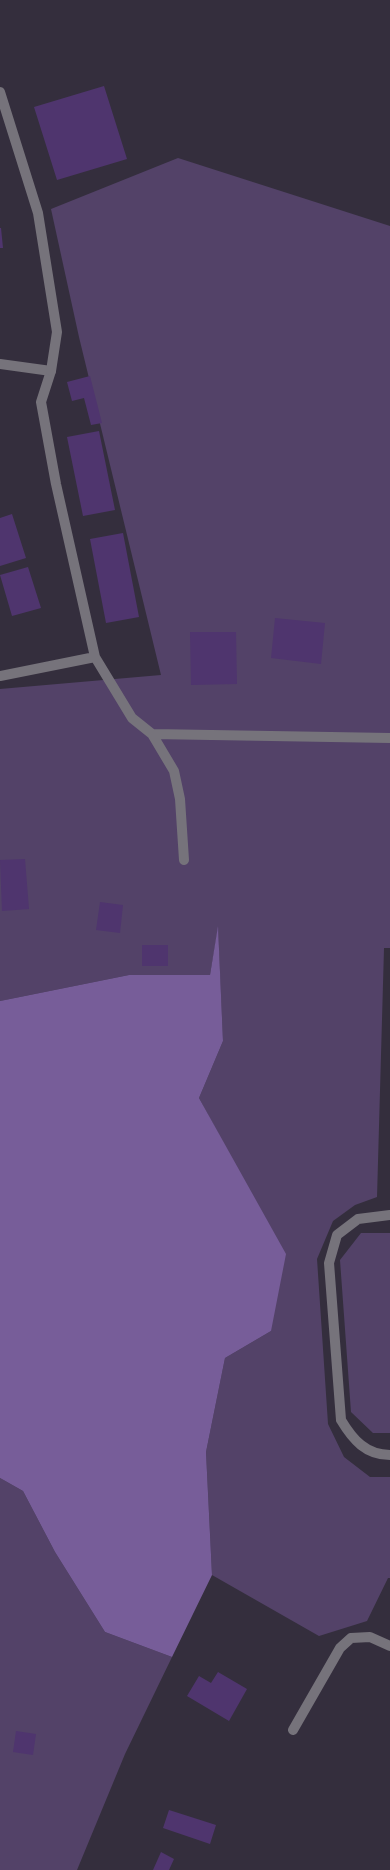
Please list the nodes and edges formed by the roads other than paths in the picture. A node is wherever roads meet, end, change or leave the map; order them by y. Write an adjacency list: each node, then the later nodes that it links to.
1 (0, 92): 2 (street)
2 (2, 106): 4 (street)
3 (0, 364): 4 (street)
4 (51, 372): 5 (street)
5 (94, 658): 6 (street); 7 (street)
6 (0, 676)
7 (152, 734): 8 (street); 9 (street)
8 (390, 738)
9 (184, 860)
10 (390, 1215): 11 (street)
11 (390, 1455)
12 (390, 1646): 13 (street)
13 (293, 1730)

